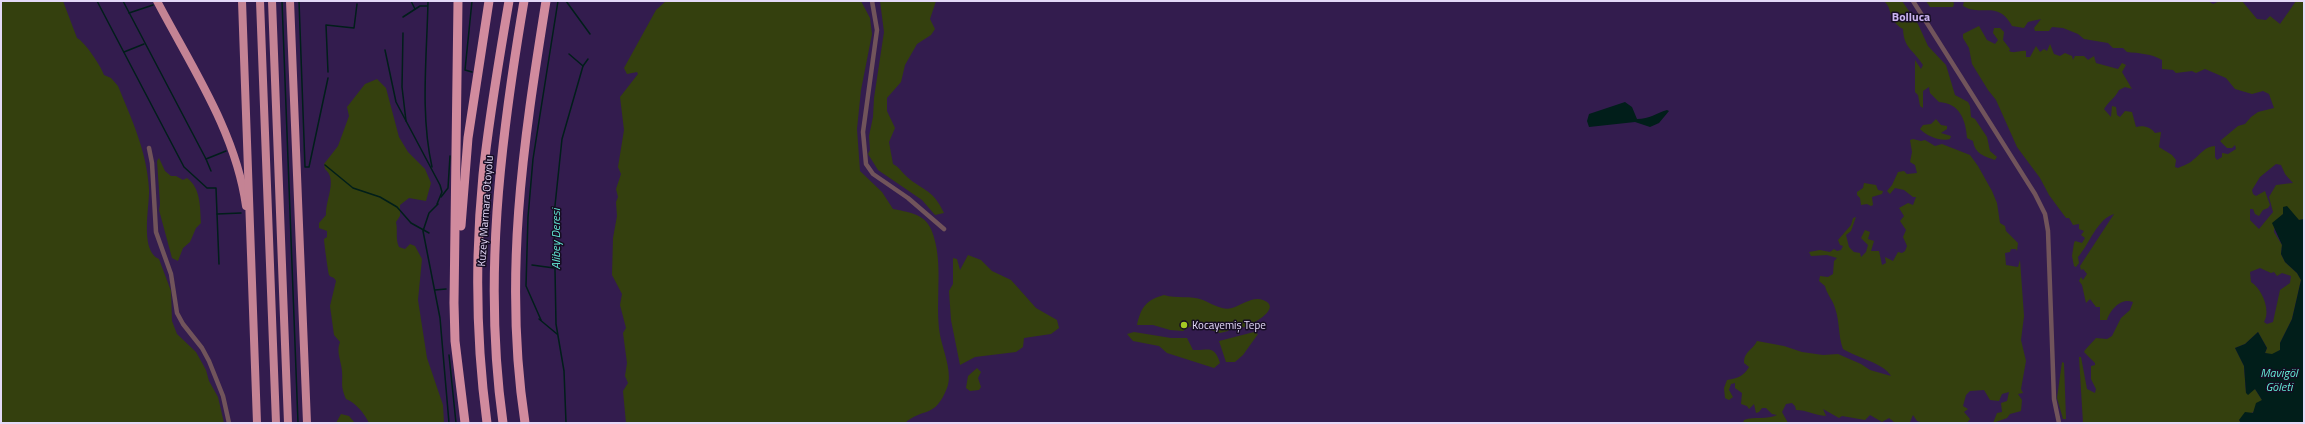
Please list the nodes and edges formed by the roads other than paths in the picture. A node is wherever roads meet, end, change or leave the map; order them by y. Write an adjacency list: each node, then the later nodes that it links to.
1 (157, 1): 15 (highway)
2 (242, 1): 15 (highway)
3 (260, 1): 19 (highway)
4 (272, 1): 20 (highway)
5 (290, 1): 21 (highway)
6 (458, 1): 16 (highway)
7 (489, 1): 16 (highway)
8 (509, 1): 23 (highway, Kuzey Marmara Otoyolu)
9 (524, 1): 24 (highway, Kuzey Marmara Otoyolu)
10 (546, 1): 25 (highway)
11 (872, 1): 14 (street)
12 (1913, 1): 26 (street)
13 (149, 148): 17 (street)
14 (944, 229)
15 (251, 264): 18 (highway)
16 (459, 362): 22 (highway)
17 (229, 423)
18 (257, 423)
19 (276, 423)
20 (288, 423)
21 (307, 423)
22 (465, 423)
23 (487, 423)
24 (503, 423)
25 (525, 423)
26 (2060, 423)

